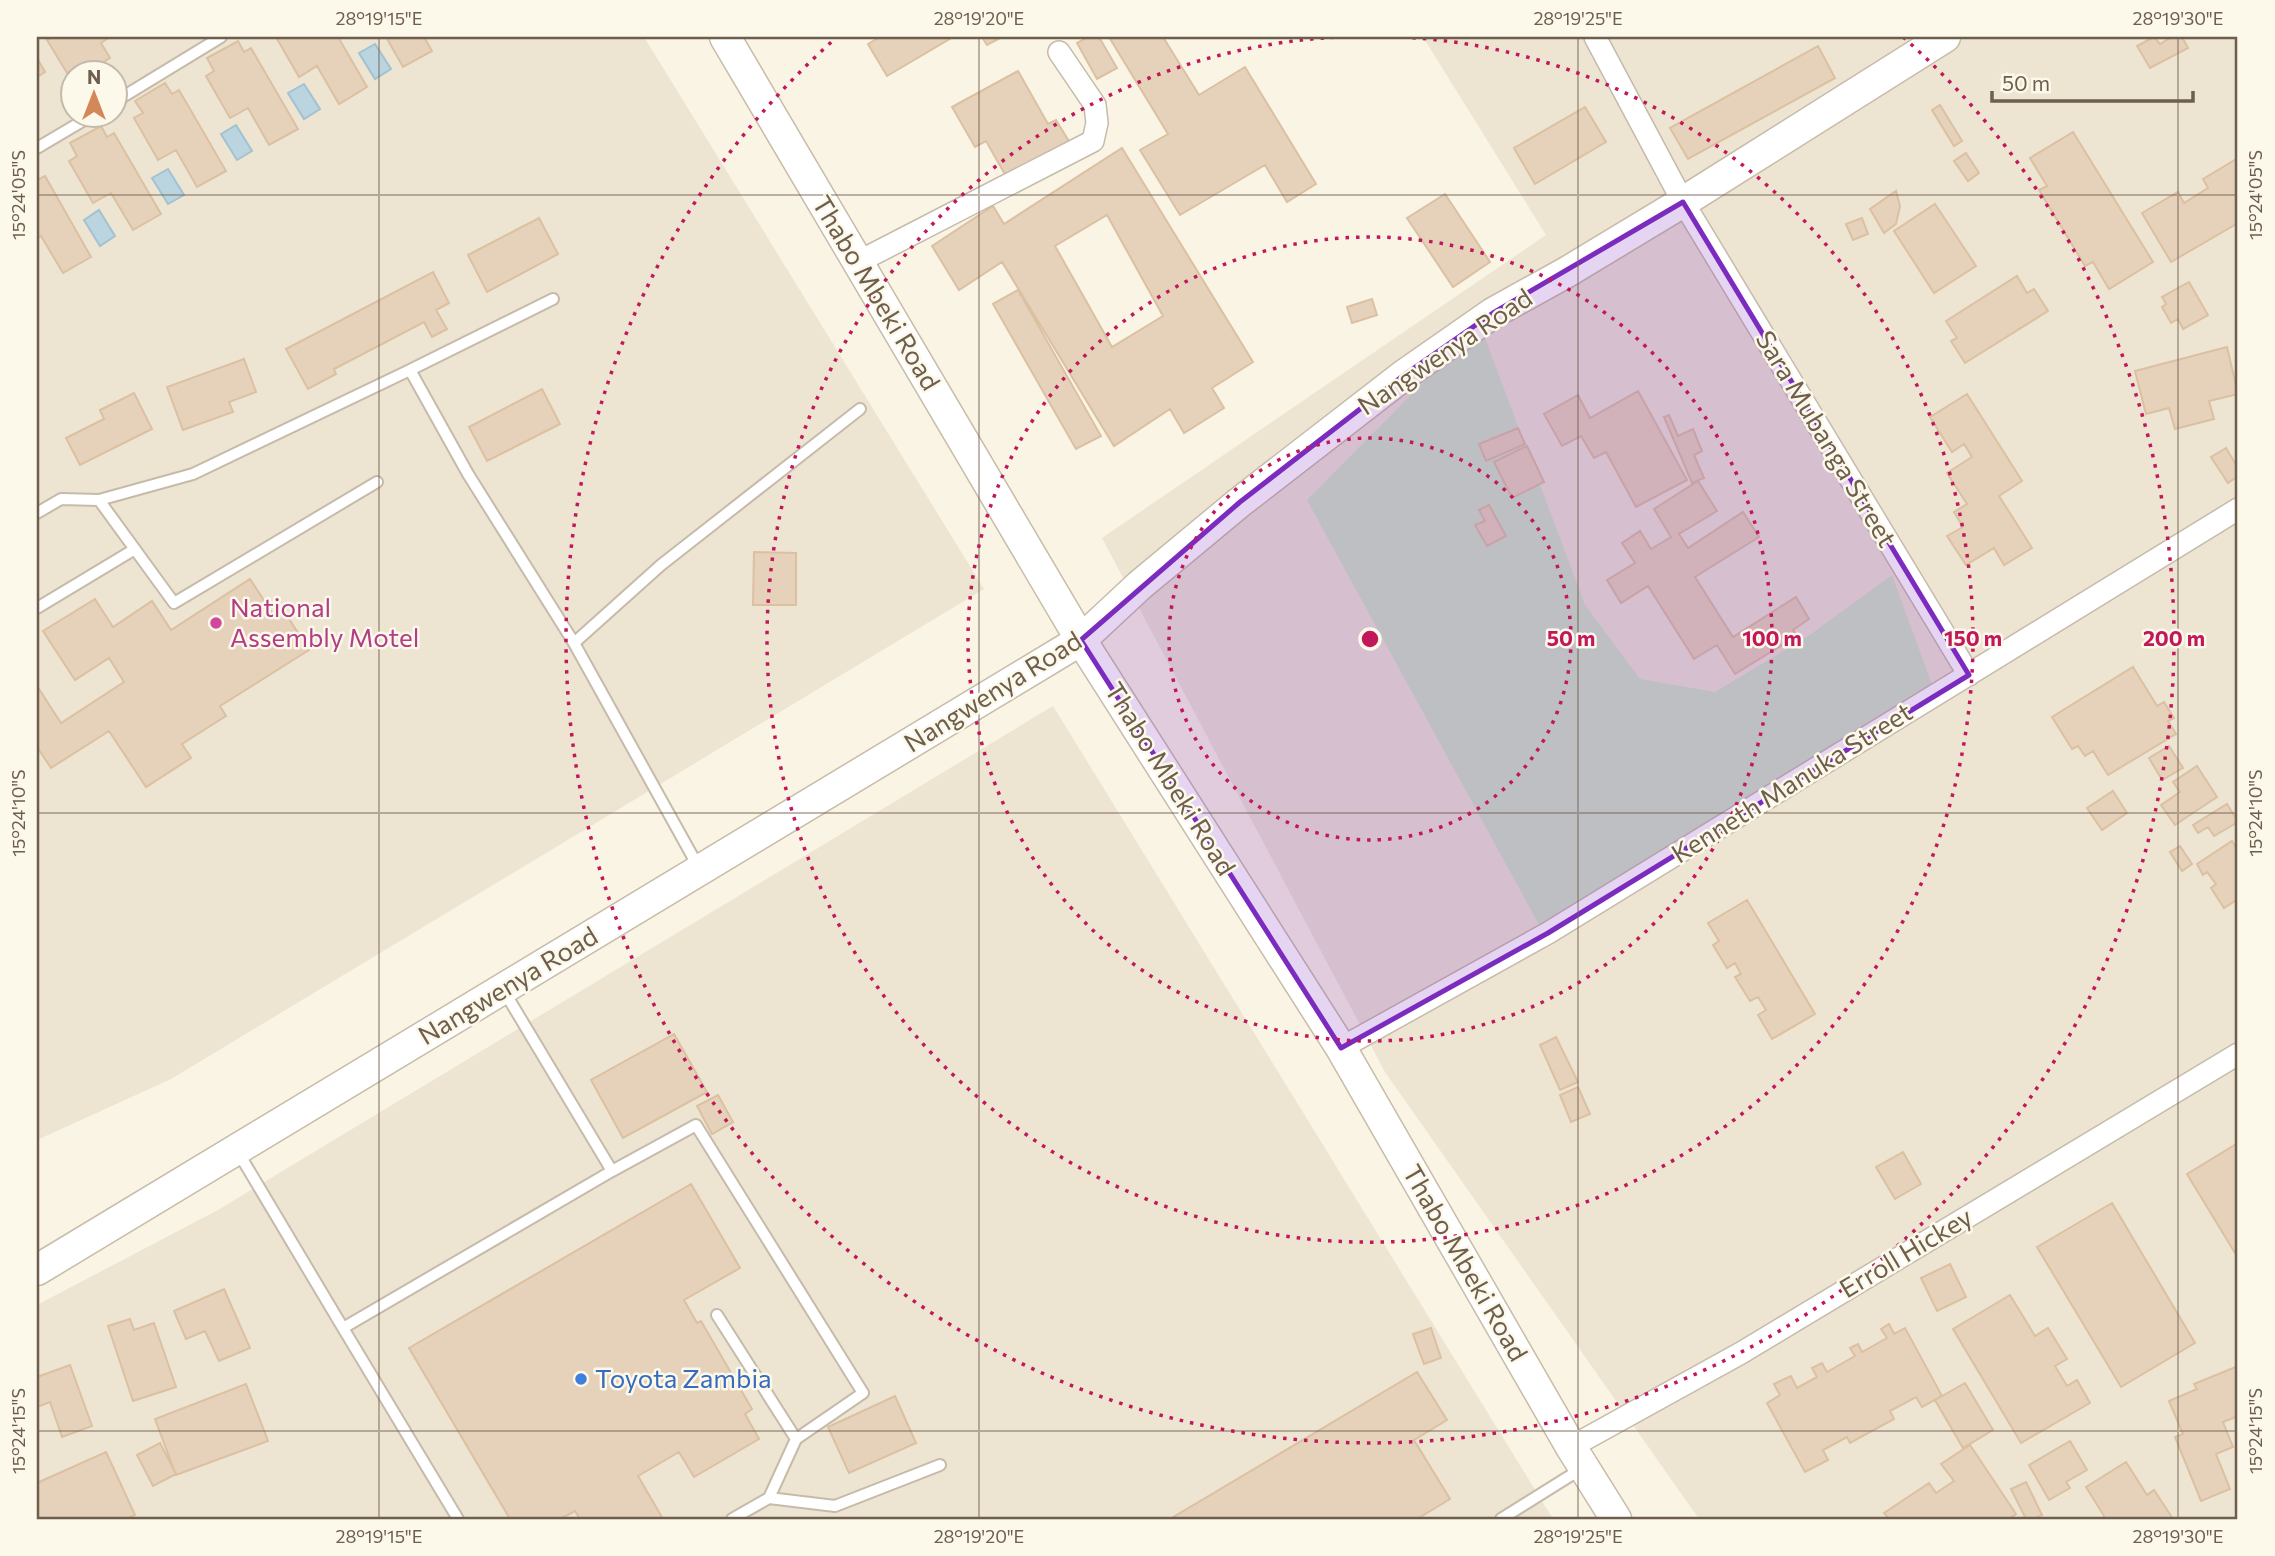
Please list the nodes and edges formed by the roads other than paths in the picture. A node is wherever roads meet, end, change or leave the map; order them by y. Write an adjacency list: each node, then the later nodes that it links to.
1 (221, 37): 6 (lane)
2 (725, 37): 10 (main road, Thabo Mbeki Road)
3 (1595, 37): 9 (street, Sara Mubanga Street)
4 (1945, 37): 9 (main road, Nangwenya Road)
5 (1059, 52): 10 (street)
6 (130, 92)
7 (67, 130): 8 (lane)
8 (37, 148)
9 (1683, 202): 20 (main road, Nangwenya Road); 22 (street, Sara Mubanga Street)
10 (858, 262): 20 (main road, Thabo Mbeki Road)
11 (553, 299): 12 (lane)
12 (410, 370): 15 (lane); 21 (lane)
13 (860, 409): 21 (lane)
14 (377, 482): 18 (lane)
15 (99, 500): 17 (lane); 18 (lane)
16 (2238, 509): 22 (street, Kenneth Manuka Street)
17 (37, 513)
18 (135, 550): 19 (lane)
19 (37, 608)
20 (1081, 640): 23 (main road, Nangwenya Road); 25 (main road, Thabo Mbeki Road)
21 (574, 643): 23 (lane)
22 (1969, 675): 25 (street, Kenneth Manuka Street)
23 (701, 871): 24 (main road, Nangwenya Road)
24 (503, 989): 27 (main road, Nangwenya Road); 28 (lane)
25 (1341, 1048): 33 (main road, Thabo Mbeki Road)
26 (2238, 1054): 33 (street, Erroll Hickey)
27 (236, 1150): 29 (main road, Nangwenya Road); 31 (lane)
28 (612, 1171): 31 (lane); 32 (lane)
29 (37, 1270)
30 (718, 1315): 32 (lane)
31 (343, 1328): 36 (lane)
32 (796, 1439): 35 (lane)
33 (1577, 1457): 38 (lane); 39 (main road, Thabo Mbeki Road)
34 (940, 1465): 35 (lane)
35 (769, 1498): 37 (lane)
36 (458, 1519)
37 (732, 1519)
38 (1502, 1519)
39 (1616, 1519)

